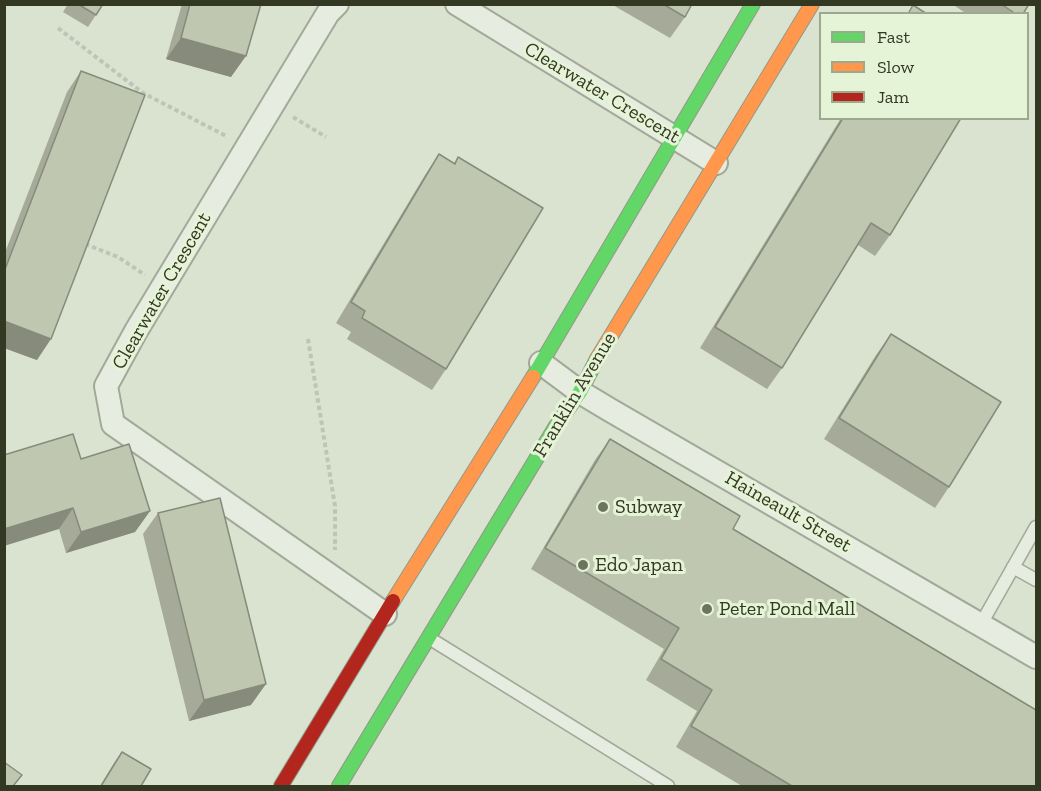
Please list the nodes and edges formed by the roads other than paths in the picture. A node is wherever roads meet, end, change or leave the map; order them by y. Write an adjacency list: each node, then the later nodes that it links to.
1 (337, 4): 12 (street, Clearwater Crescent)
2 (457, 4): 5 (street, Clearwater Crescent)
3 (753, 4): 5 (main road)
4 (812, 4): 6 (main road, Franklin Avenue)
5 (675, 137): 6 (street, Clearwater Crescent); 7 (main road)
6 (716, 163): 8 (main road, Franklin Avenue)
7 (541, 363): 8 (street, Haineault Street); 12 (main road)
8 (580, 392): 13 (street, Haineault Street); 14 (main road, Franklin Avenue)
9 (1036, 527): 10 (lane)
10 (1013, 567): 11 (lane); 13 (lane)
11 (1036, 580)
12 (385, 614): 16 (main road)
13 (981, 624): 15 (street, Haineault Street)
14 (429, 638): 17 (main road, Franklin Avenue); 18 (lane)
15 (1036, 657)
16 (281, 786)
17 (339, 786)
18 (668, 786)

